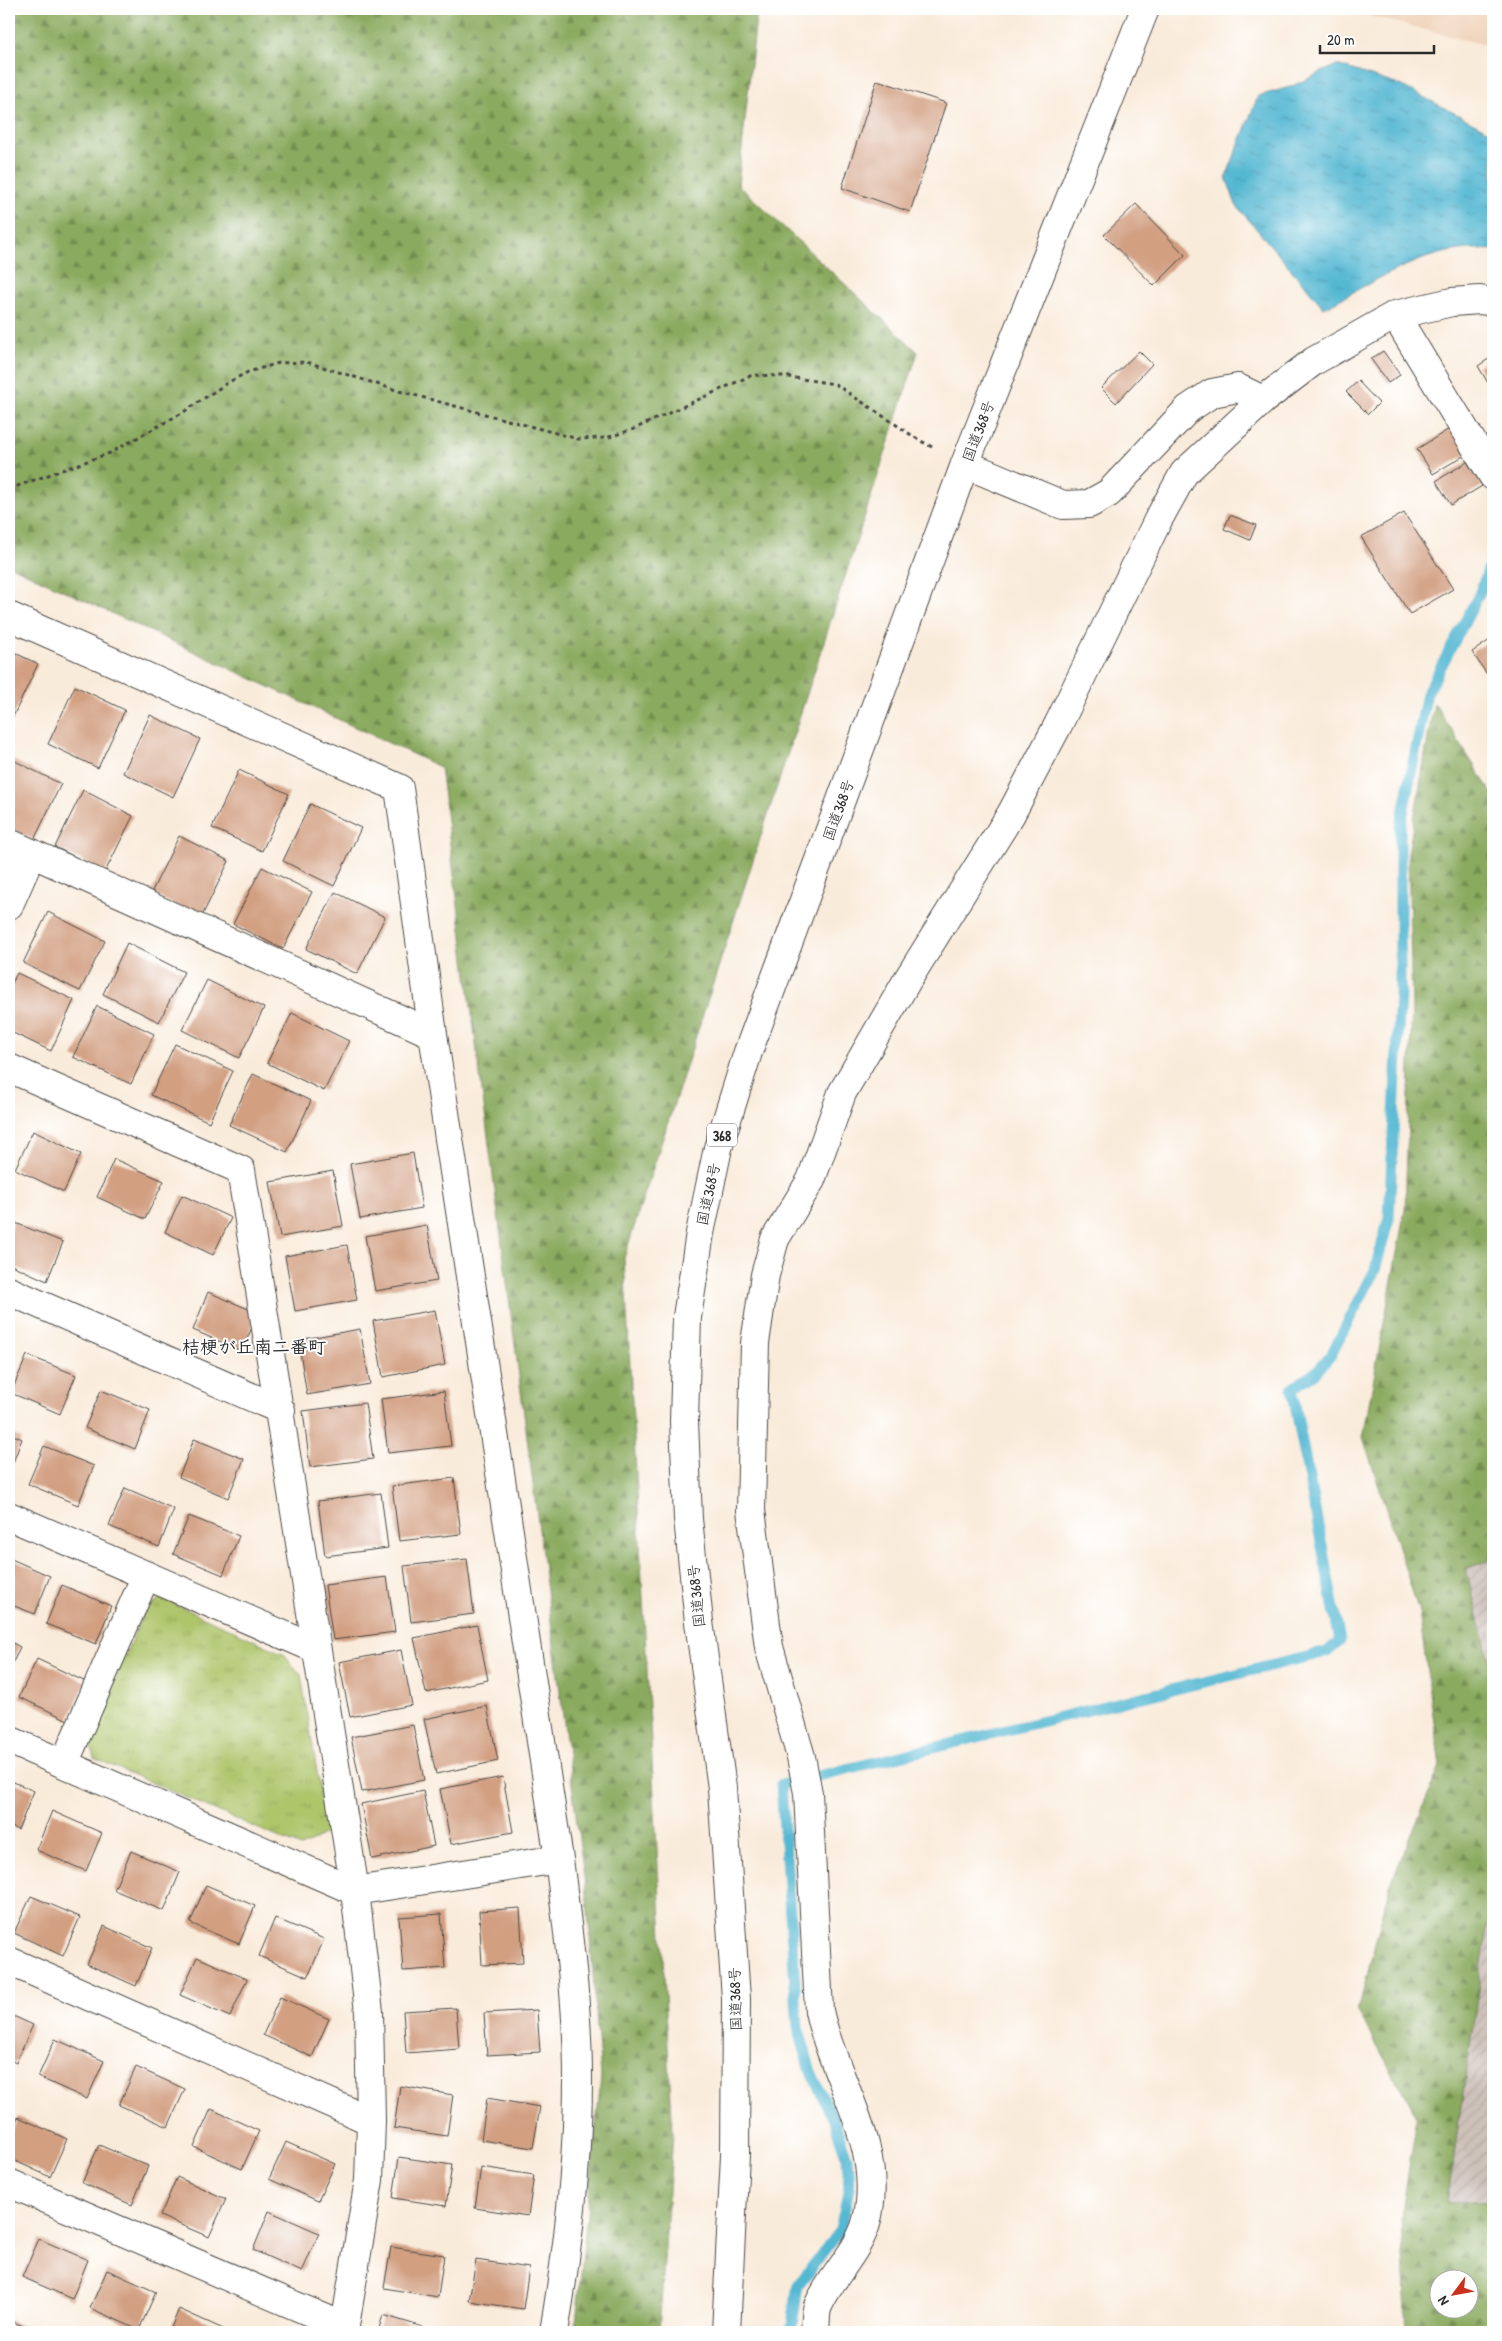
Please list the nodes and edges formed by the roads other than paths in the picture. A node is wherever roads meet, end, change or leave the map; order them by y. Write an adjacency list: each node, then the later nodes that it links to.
1 (1145, 9): 5 (main road, 国道368号 / 368)
2 (1493, 302): 3 (main road)
3 (1395, 315): 4 (main road); 6 (main road)
4 (1263, 400): 5 (main road); 27 (main road)
5 (965, 464): 26 (main road, 国道368号 / 368)
6 (1493, 476)
7 (9, 616): 10 (main road)
8 (20, 848): 9 (main road); 10 (main road)
9 (9, 905)
10 (433, 1034): 19 (main road)
11 (9, 1068): 13 (main road)
12 (9, 1292): 13 (main road)
13 (280, 1410): 16 (main road)
14 (9, 1516): 15 (main road)
15 (146, 1575): 16 (main road); 18 (main road)
16 (316, 1649): 20 (main road)
17 (9, 1740): 18 (main road)
18 (64, 1764): 20 (main road)
19 (559, 1859): 20 (main road); 25 (main road)
20 (355, 1891): 22 (main road)
21 (9, 1961): 22 (main road)
22 (371, 2121): 24 (main road)
23 (9, 2183): 24 (main road)
24 (345, 2330)
25 (554, 2332)
26 (726, 2332)
27 (815, 2332)

